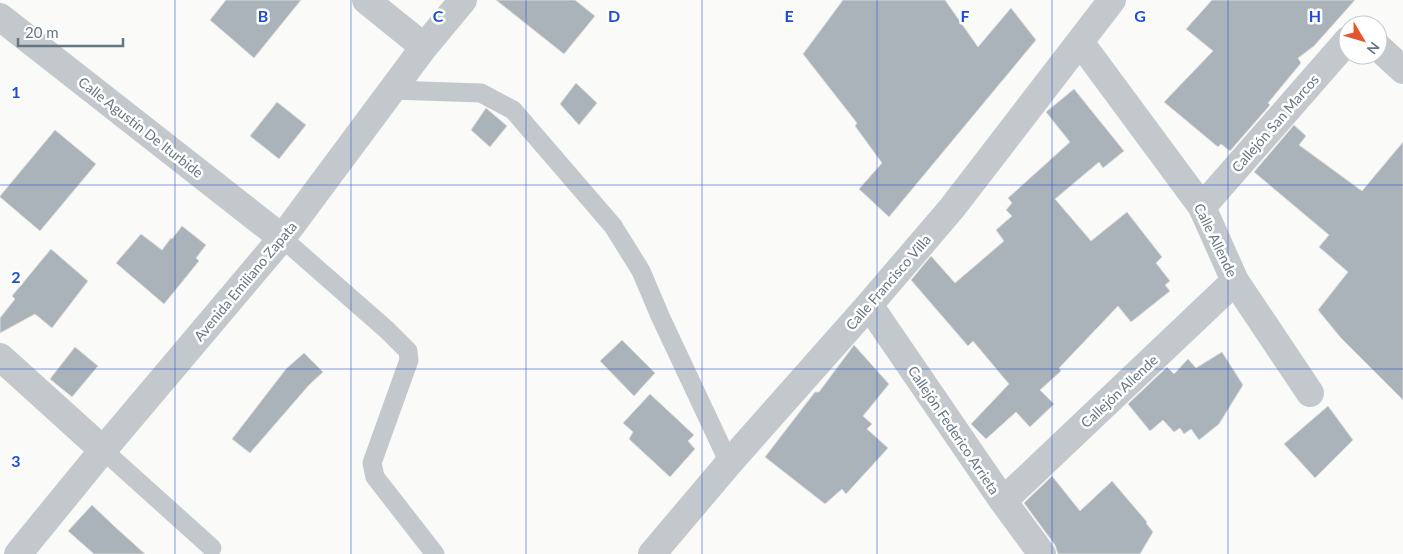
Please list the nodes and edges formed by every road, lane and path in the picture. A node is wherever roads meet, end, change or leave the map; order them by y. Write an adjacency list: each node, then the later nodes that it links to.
1 (366, 0): 6 (street)
2 (463, 0): 6 (street, Avenida Emiliano Zapata)
3 (1108, 2): 5 (street, Calle Francisco Villa)
4 (0, 17): 12 (street, Calle Agustín De Iturbide)
5 (1080, 42): 11 (street, Calle Allende); 14 (street, Calle Francisco Villa)
6 (424, 47): 10 (street, Avenida Emiliano Zapata)
7 (1338, 51): 11 (street, Callejón San Marcos)
8 (1388, 56): 9 (street)
9 (1403, 70)
10 (392, 90): 12 (street, Avenida Emiliano Zapata); 18 (lane)
11 (1202, 207): 13 (street, Calle Allende)
12 (282, 238): 17 (street, Avenida Emiliano Zapata); 22 (lane)
13 (1235, 281): 16 (street, Calle Allende); 19 (street, Callejón Allende)
14 (869, 305): 18 (street, Calle Francisco Villa); 19 (street, Callejón Federico Arrieta)
15 (0, 357): 17 (street)
16 (1310, 394)
17 (103, 450): 20 (lane); 21 (street, Avenida Emiliano Zapata)
18 (729, 463): 23 (street, Calle Francisco Villa)
19 (1003, 501): 24 (street, Callejón Federico Arrieta)
20 (212, 548)
21 (18, 554)
22 (435, 554)
23 (652, 554)
24 (1042, 554)

